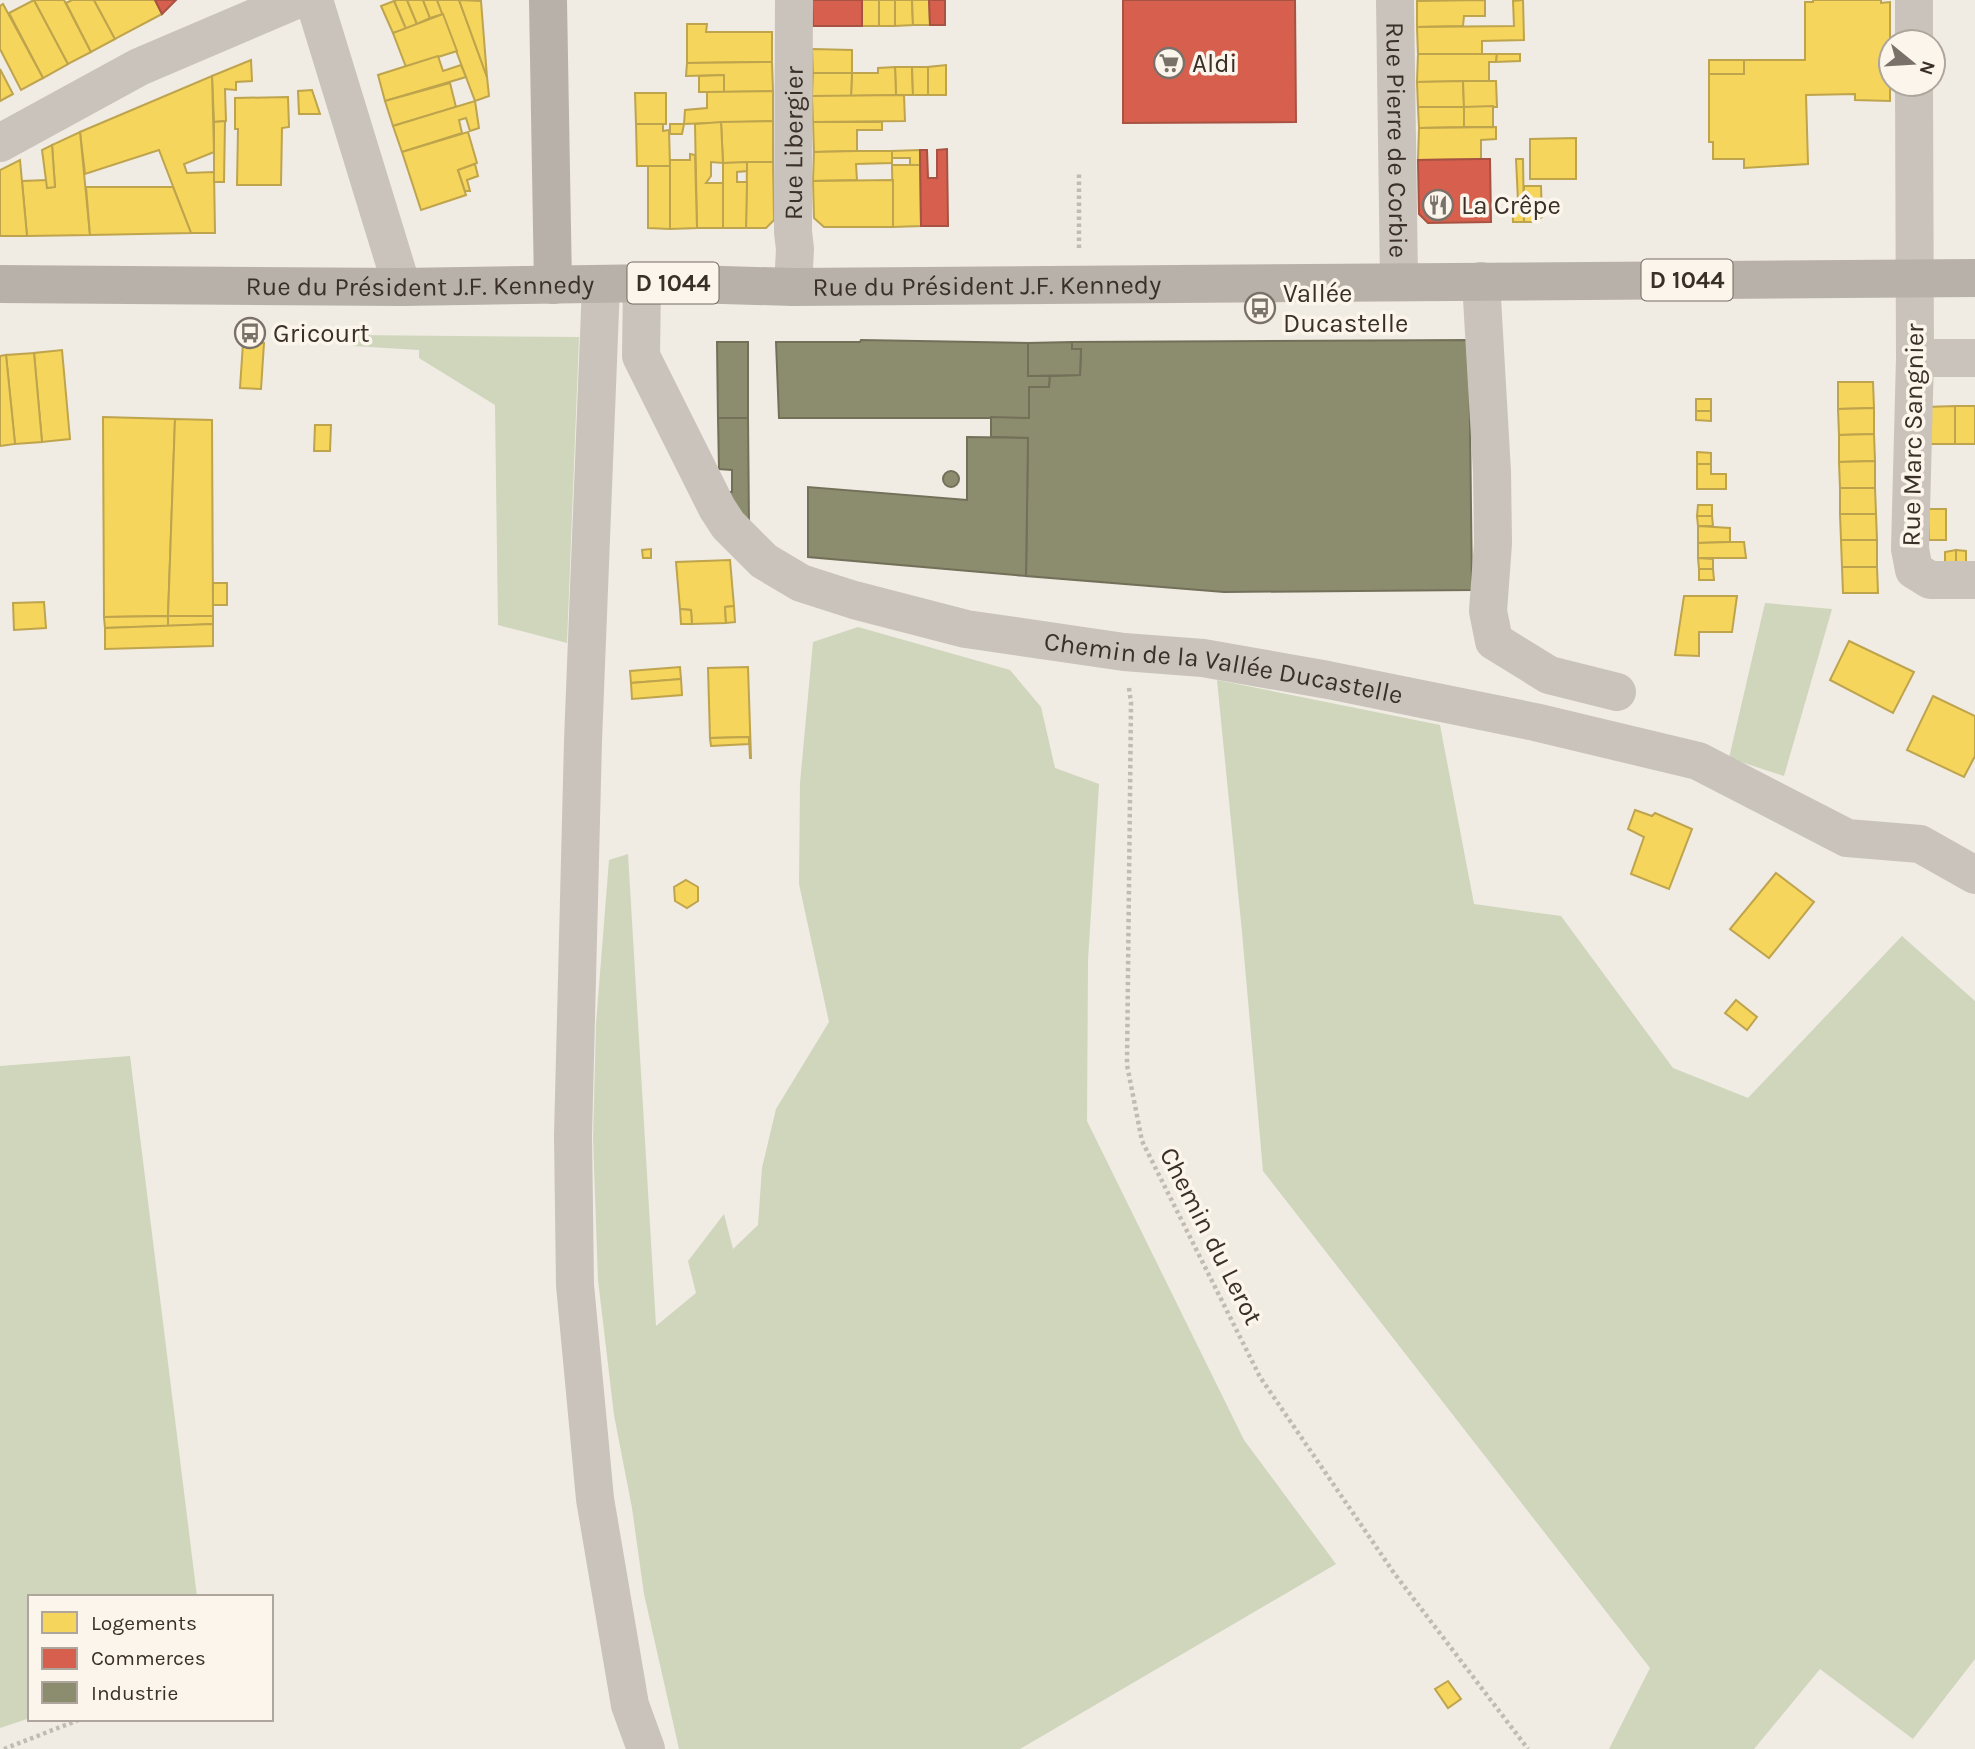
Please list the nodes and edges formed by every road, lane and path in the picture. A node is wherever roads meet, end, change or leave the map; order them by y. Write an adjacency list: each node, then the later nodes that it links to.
1 (296, 0): 9 (street)
2 (314, 0): 21 (street)
3 (548, 0): 18 (main road)
4 (794, 0): 20 (street, Rue Libergier)
5 (1395, 0): 13 (street, Rue Pierre de Corbie)
6 (1914, 0): 7 (street)
7 (1914, 28)
8 (1914, 98): 11 (street, Rue Marc Sangnier)
9 (0, 142)
10 (1079, 173): 17 (path)
11 (1914, 278): 12 (main road, Rue du Président J.F. Kennedy / D 1044); 14 (main road, Rue du Président J.F. Kennedy / D 1044); 22 (street, Rue Marc Sangnier)
12 (1975, 278)
13 (1399, 281): 14 (main road, Rue du Président J.F. Kennedy / D 1044); 17 (main road, Rue du Président J.F. Kennedy / D 1044)
14 (1481, 281): 26 (street)
15 (642, 283): 19 (main road, Rue du Président J.F. Kennedy / D 1044); 20 (main road, Rue du Président J.F. Kennedy / D 1044); 25 (street, Chemin de la Vallée Ducastelle)
16 (0, 284): 21 (main road, Rue du Président J.F. Kennedy)
17 (1079, 284): 20 (main road, Rue du Président J.F. Kennedy / D 1044)
18 (553, 285): 19 (main road, Rue du Président J.F. Kennedy / D 1044); 21 (main road, Rue du Président J.F. Kennedy)
19 (601, 285): 30 (street)
20 (793, 287)
21 (402, 288)
22 (1914, 358): 23 (street); 24 (street, Rue Marc Sangnier)
23 (1975, 358)
24 (1975, 580)
25 (1124, 652): 27 (street, Chemin de la Vallée Ducastelle); 31 (path, Chemin du Lerot)
26 (1617, 692)
27 (1975, 875)
28 (76, 1721): 29 (path)
29 (4, 1749)
30 (646, 1749)
31 (1528, 1749)

